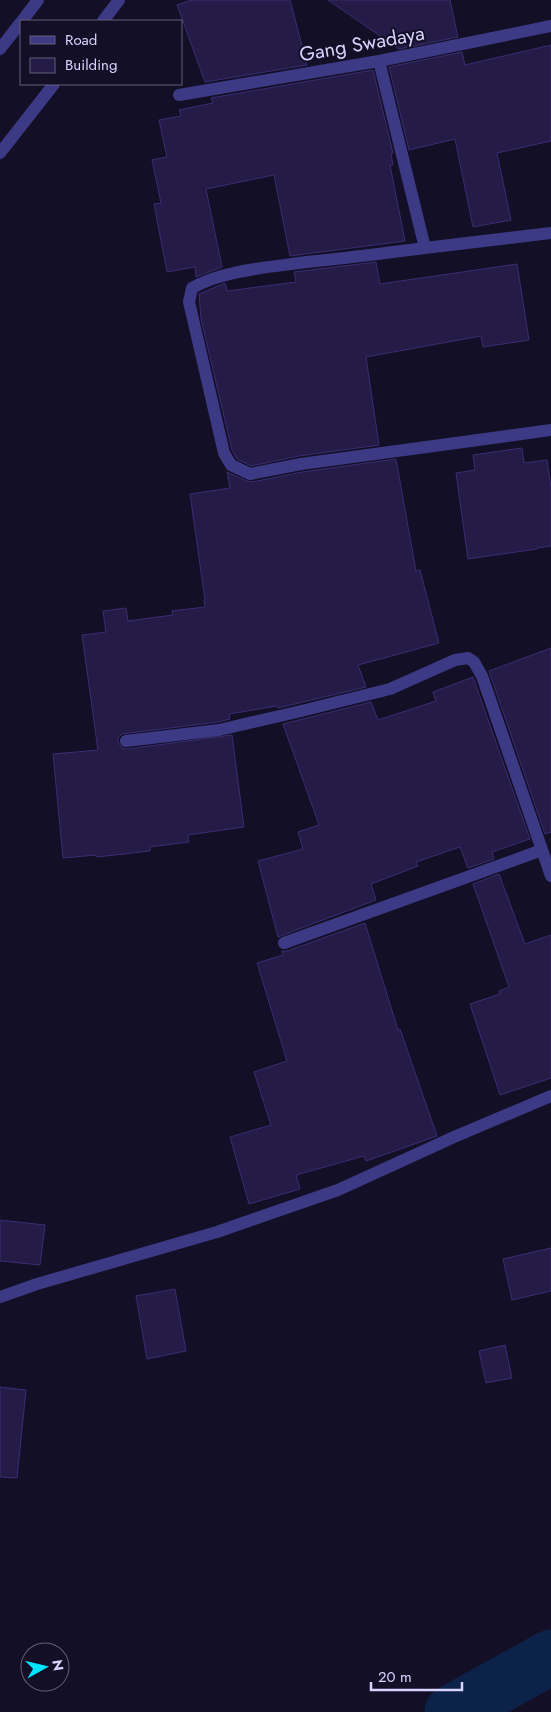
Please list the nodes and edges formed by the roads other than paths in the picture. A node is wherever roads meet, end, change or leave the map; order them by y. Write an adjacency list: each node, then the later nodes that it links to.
1 (38, 0): 3 (street)
2 (119, 0): 4 (street)
3 (23, 20)
4 (104, 20)
5 (20, 24): 7 (street)
6 (551, 26): 8 (street, Gang Swadaya)
7 (0, 49)
8 (379, 61): 10 (street, Gang Swadaya); 13 (street)
9 (53, 85): 11 (street)
10 (179, 95)
11 (0, 153)
12 (551, 233): 13 (street)
13 (425, 248): 14 (street)
14 (551, 430)
15 (126, 742): 16 (street)
16 (542, 850): 17 (street); 18 (street)
17 (551, 876)
18 (284, 943)
19 (551, 1096): 20 (street)
20 (0, 1297)

